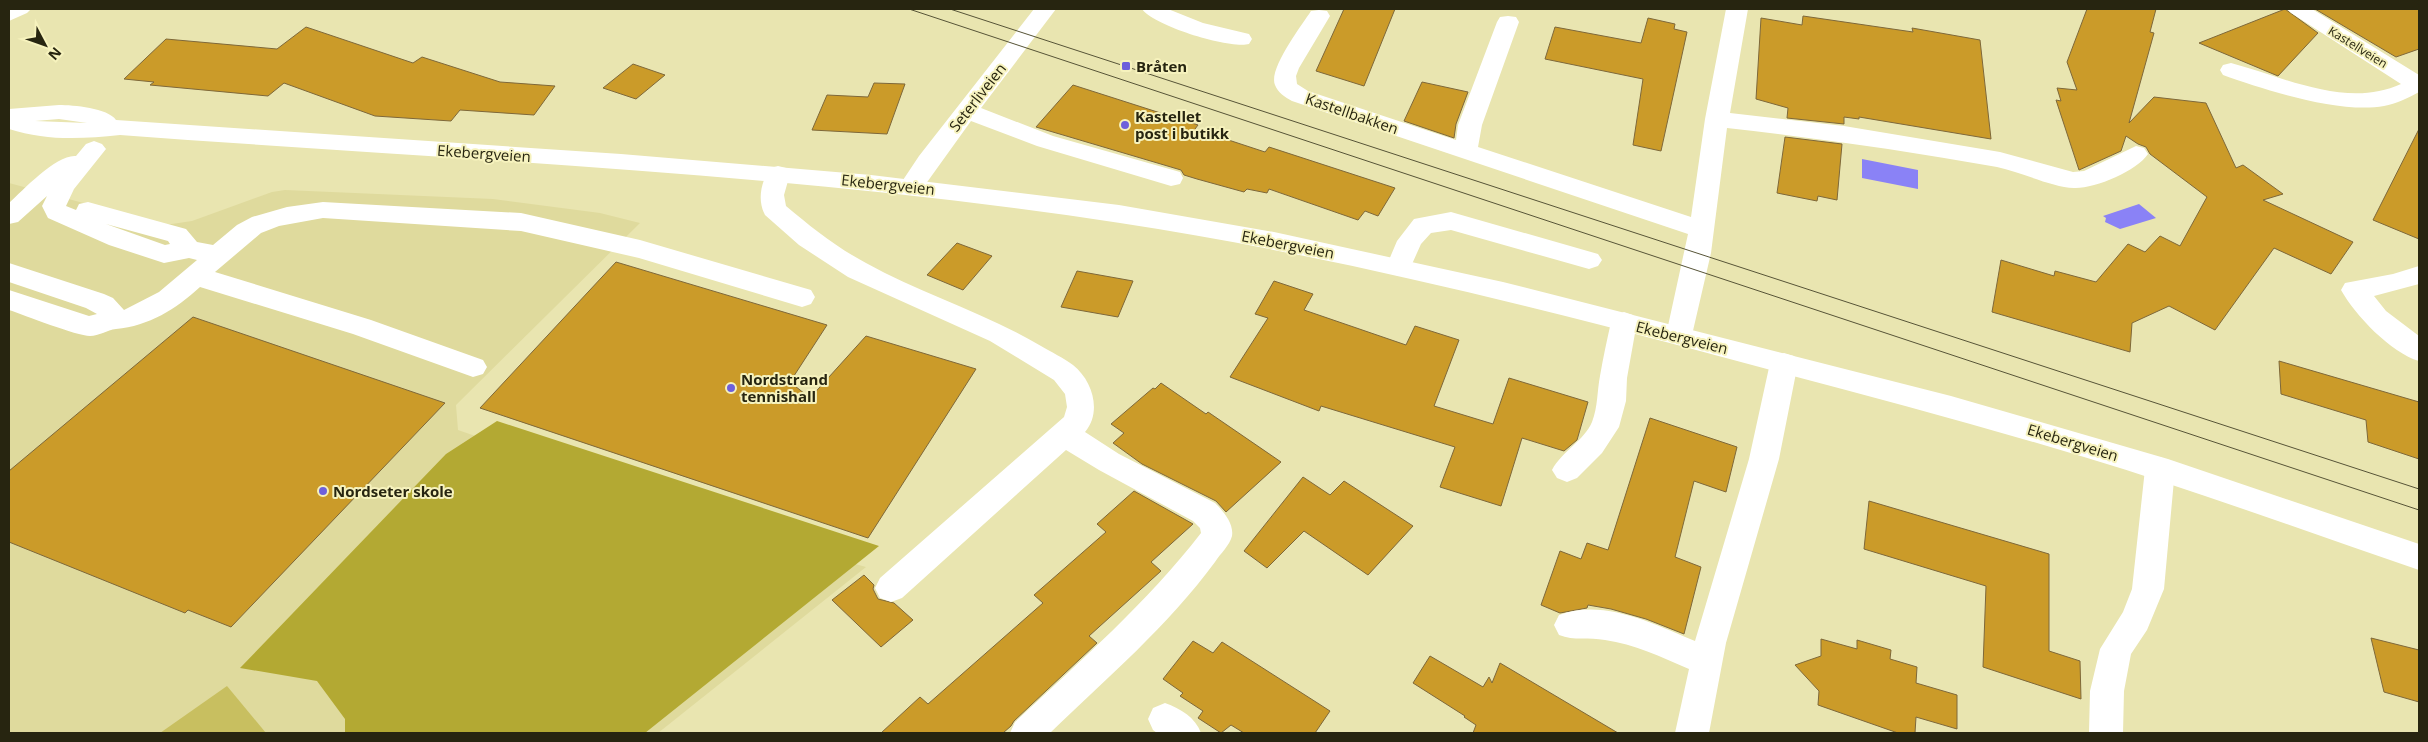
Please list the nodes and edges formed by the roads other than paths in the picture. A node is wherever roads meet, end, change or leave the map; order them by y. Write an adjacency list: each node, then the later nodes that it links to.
1 (20, 9): 6 (main road)
2 (1045, 9): 12 (main road, Seterliveien)
3 (1153, 9): 9 (main road)
4 (1737, 9): 15 (main road)
5 (2298, 9): 11 (main road, Kastellveien)
6 (9, 15)
7 (1319, 16): 17 (main road, Kastellbakken)
8 (1508, 22): 17 (main road)
9 (1241, 39)
10 (2231, 70): 11 (main road)
11 (2419, 84)
12 (966, 111): 20 (main road); 21 (main road, Seterliveien)
13 (9, 116): 16 (main road, Ekebergveien)
14 (9, 120): 16 (main road, Ekebergveien)
15 (1717, 120): 18 (main road); 25 (main road)
16 (120, 127): 19 (main road, Ekebergveien); 22 (main road)
17 (1466, 150): 25 (main road, Kastellbakken)
18 (2136, 154)
19 (778, 174): 21 (main road, Ekebergveien); 40 (main road)
20 (1171, 178)
21 (912, 186): 28 (main road, Ekebergveien)
22 (49, 195): 23 (main road); 24 (main road); 26 (main road)
23 (9, 200)
24 (9, 216)
25 (1701, 229): 36 (main road)
26 (217, 256): 31 (main road); 32 (main road)
27 (1589, 260): 28 (main road)
28 (1399, 267): 35 (main road, Ekebergveien)
29 (9, 272): 34 (main road)
30 (2419, 275): 37 (main road)
31 (196, 276): 34 (main road); 39 (main road)
32 (802, 297)
33 (9, 300): 34 (main road)
34 (118, 320)
35 (1624, 322): 36 (main road, Ekebergveien); 42 (main road)
36 (1679, 336): 38 (main road, Ekebergveien)
37 (2419, 351)
38 (1784, 363): 41 (main road, Ekebergveien); 46 (main road)
39 (473, 367)
40 (1065, 434): 44 (main road); 47 (main road)
41 (2160, 469): 43 (main road, Ekebergveien); 49 (main road)
42 (1567, 470)
43 (2419, 557)
44 (891, 588)
45 (1570, 625): 46 (main road)
46 (1707, 661): 48 (main road)
47 (1028, 733)
48 (1692, 733)
49 (2106, 733)

